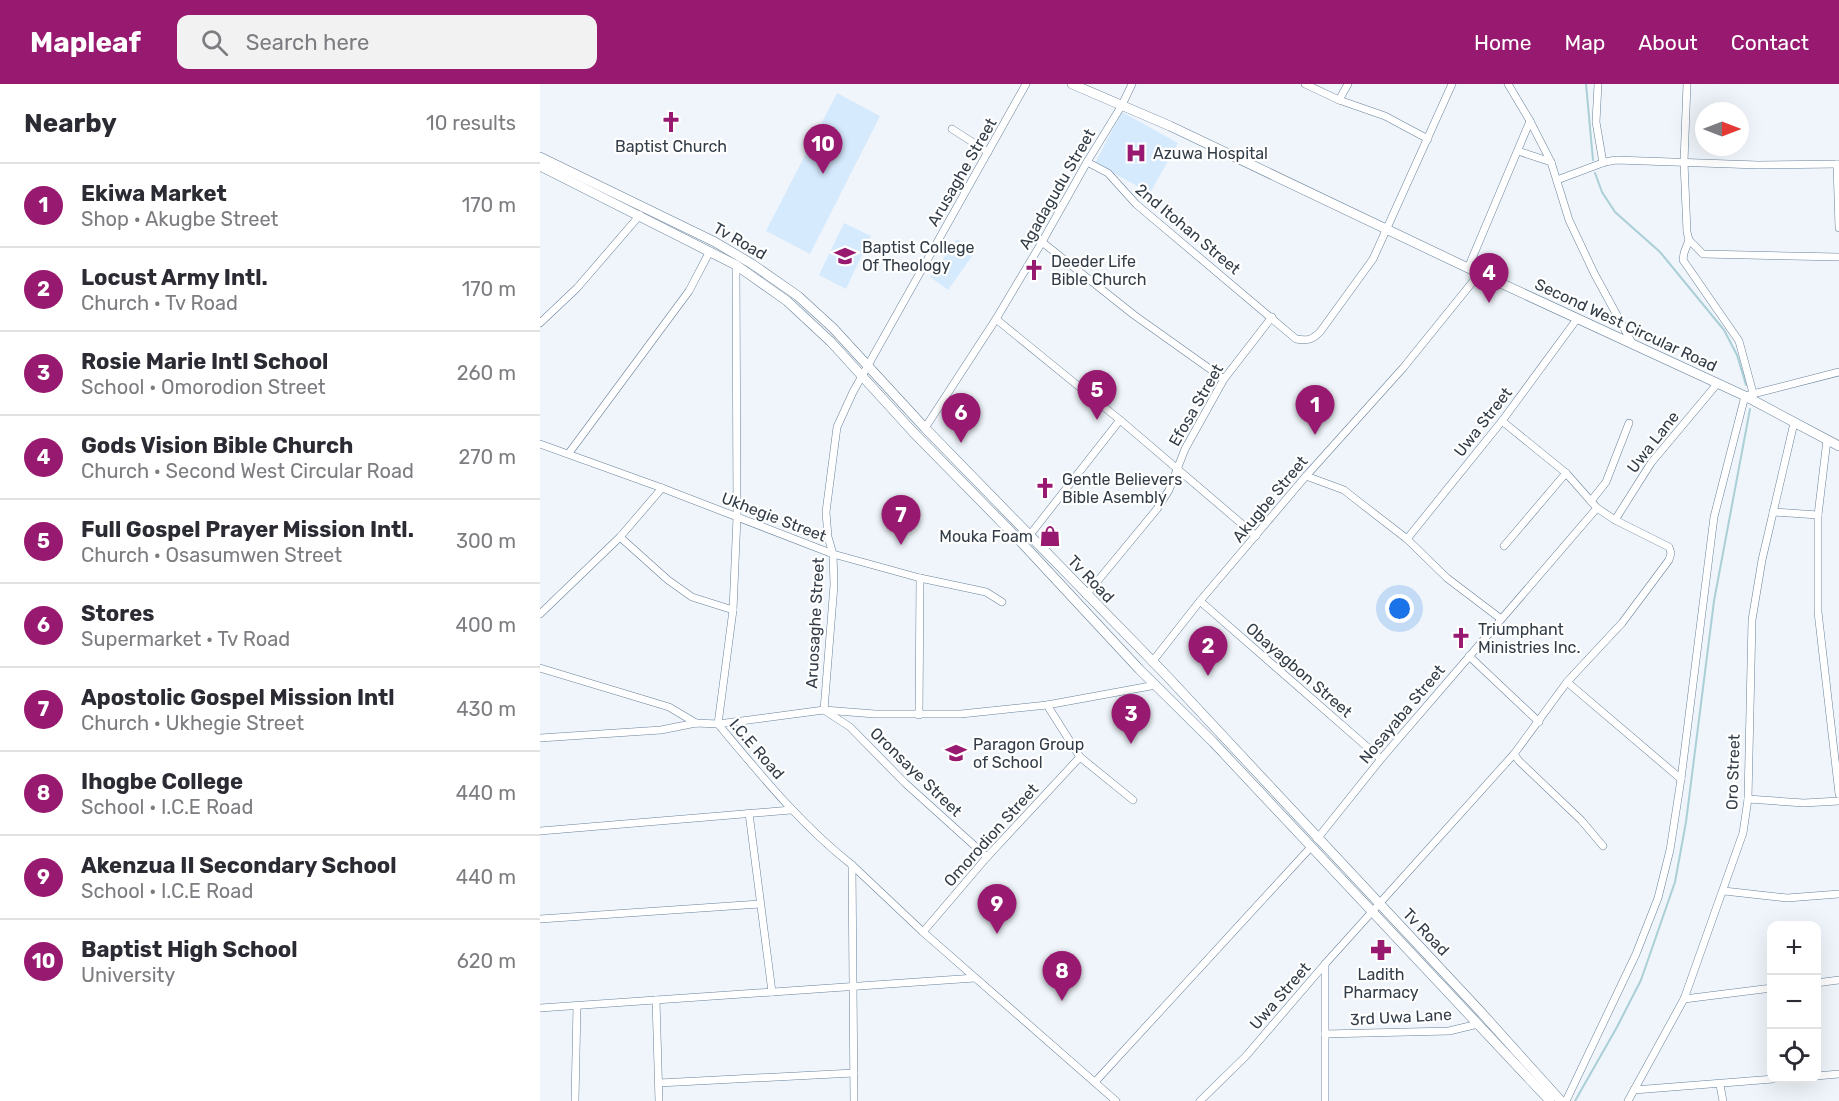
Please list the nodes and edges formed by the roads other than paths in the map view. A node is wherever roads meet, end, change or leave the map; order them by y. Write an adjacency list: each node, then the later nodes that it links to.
1 (1026, 84): 16 (street, Arusaghe Street)
2 (1072, 84): 11 (street, Second West Circular Road)
3 (1132, 84): 11 (street, Agadagudu Street)
4 (1305, 84): 10 (street)
5 (1347, 84): 10 (street)
6 (1452, 84): 14 (street)
7 (1508, 84): 12 (street)
8 (1598, 84): 21 (street)
9 (1687, 84): 20 (street)
10 (1339, 100): 14 (street)
11 (1122, 105): 18 (street, Agadagudu Street); 27 (street, Second West Circular Road)
12 (1530, 121): 15 (street); 19 (street)
13 (952, 129): 16 (street)
14 (1428, 139): 27 (street)
15 (1518, 151): 19 (street); 33 (street)
16 (988, 152): 40 (street, Arusaghe Street)
17 (540, 157): 40 (street, Tv Road)
18 (1087, 162): 29 (street, Agadagudu Street); 35 (street, 2nd Itohan Street)
19 (1551, 162): 24 (street)
20 (1684, 162): 21 (street); 22 (street); 28 (street)
21 (1603, 163): 24 (street)
22 (1838, 164): 26 (street)
23 (540, 166): 25 (street, Tv Road)
24 (1557, 180): 39 (street)
25 (640, 215): 30 (street, Tv Road); 38 (street)
26 (1839, 228)
27 (1388, 229): 33 (street, Second West Circular Road); 35 (street, 2nd Itohan Street)
28 (1689, 240): 31 (street); 44 (street)
29 (1042, 242): 36 (street, Agadagudu Street); 42 (street)
30 (710, 251): 32 (street, Tv Road); 53 (street)
31 (1839, 257)
32 (736, 265): 40 (street, Tv Road); 62 (street, I.C.E Road)
33 (1468, 268): 34 (street, Second West Circular Road)
34 (1479, 274): 37 (street, Second West Circular Road); 56 (street, Akugbe Street)
35 (1272, 317): 42 (street, Efosa Street)
36 (996, 319): 45 (street); 49 (street, Agadagudu Street)
37 (1577, 319): 39 (street, Second West Circular Road); 46 (street, Uwa Street)
38 (540, 322)
39 (1632, 343): 43 (street, Second West Circular Road)
40 (864, 370): 49 (street, Tv Road); 69 (street, Aruosaghe Street); 81 (street, Tv Road)
41 (1839, 372): 44 (street)
42 (1224, 379): 54 (street, Efosa Street)
43 (1717, 384): 44 (street, Second West Circular Road); 63 (street, Uwa Lane)
44 (1749, 395): 48 (street, Second West Circular Road); 94 (street)
45 (1120, 420): 54 (street); 64 (street)
46 (1502, 421): 55 (street); 67 (street, Uwa Street)
47 (1629, 423): 58 (street)
48 (1794, 423): 50 (street, Second West Circular Road); 60 (street, Oro Street)
49 (925, 428): 64 (street, Tv Road)
50 (1827, 440): 52 (street, Second West Circular Road); 61 (street)
51 (540, 444): 53 (street, Ukhegie Street)
52 (1839, 446)
53 (569, 453): 57 (street, Ukhegie Street)
54 (1176, 470): 65 (street); 71 (street, Efosa Street)
55 (1566, 473): 58 (street); 68 (street)
56 (1306, 476): 65 (street, Akugbe Street); 67 (street)
57 (662, 488): 62 (street, Ukhegie Street); 66 (street)
58 (1591, 501): 59 (street)
59 (1597, 508): 63 (street); 76 (street, Nosayaba Street)
60 (1773, 512): 61 (street); 96 (street, Oro Street)
61 (1818, 515): 95 (street)
62 (737, 517): 69 (street, Ukhegie Street); 74 (street, I.C.E Road)
63 (1615, 520): 80 (street, Uwa Street)
64 (1029, 536): 71 (street, Tv Road)
65 (1256, 536): 72 (street, Akugbe Street)
66 (620, 537): 74 (street); 75 (street)
67 (1407, 539): 76 (street)
68 (1504, 546)
69 (834, 554): 70 (street, Ukhegie Street); 84 (street, Aruosaghe Street)
70 (920, 578): 73 (street, Ukhegie Street); 85 (street)
71 (1086, 595): 78 (street, Tv Road)
72 (1200, 601): 78 (street, Akugbe Street); 93 (street, Obayagbon Street)
73 (1002, 602)
74 (733, 610): 89 (street, I.C.E Road)
75 (540, 614)
76 (1502, 619): 77 (street, Nosayaba Street)
77 (1469, 656): 87 (street); 93 (street, Nosayaba Street)
78 (1152, 662): 83 (street, Tv Road)
79 (540, 668): 88 (street)
80 (1567, 682): 87 (street, Uwa Street); 94 (street)
81 (1156, 685): 82 (street); 86 (street, Tv Road)
82 (1047, 705): 85 (street); 92 (street)
83 (1196, 708): 86 (street); 102 (street, Tv Road)
84 (824, 710): 85 (street); 89 (street); 104 (street, Oronsaye Street)
85 (919, 715)
86 (1188, 719): 102 (street, Tv Road)
87 (1539, 722): 91 (street, Uwa Street)
88 (696, 723): 89 (street); 90 (street)
89 (718, 724): 99 (street, I.C.E Road)
90 (540, 738)
91 (1514, 754): 103 (street); 109 (street, Uwa Street)
92 (1080, 757): 97 (street); 104 (street, Omorodion Street)
93 (1381, 759): 102 (street, Nosayaba Street)
94 (1681, 779): 142 (street)
95 (1839, 794)
96 (1748, 799): 98 (street); 106 (street, Oro Street)
97 (1133, 800)
98 (1839, 801)
99 (791, 810): 100 (street); 105 (street, I.C.E Road)
100 (748, 813): 101 (street); 108 (street)
101 (540, 831)
102 (1314, 843): 109 (street, Tv Road); 110 (street, Tv Road); 130 (street, Nosayaba Street)
103 (1603, 846)
104 (987, 857): 112 (street, Omorodion Street)
105 (852, 865): 112 (street, I.C.E Road); 117 (street)
106 (1724, 891): 107 (street); 120 (street, Oro Street)
107 (1839, 894)
108 (760, 904): 111 (street); 119 (street)
109 (1379, 905): 110 (street, Uwa Street); 141 (street, Tv Road)
110 (1372, 914): 113 (street, Uwa Street); 124 (street, Tv Road)
111 (540, 919)
112 (923, 932): 114 (street, I.C.E Road)
113 (1325, 964): 125 (street); 138 (street, Uwa Street)
114 (975, 978): 117 (street); 130 (street, I.C.E Road)
115 (1839, 980): 116 (street)
116 (1821, 982)
117 (854, 986): 119 (street); 126 (street)
118 (1767, 989): 120 (street)
119 (772, 992): 121 (street)
120 (1684, 999): 133 (street, Oro Street)
121 (656, 1000): 122 (street); 131 (street)
122 (578, 1006): 123 (street); 134 (street)
123 (540, 1008)
124 (1478, 1024): 125 (street, 3rd Uwa Lane); 140 (street, Tv Road)
125 (1325, 1034): 139 (street)
126 (854, 1073): 131 (street); 136 (street)
127 (1839, 1074): 128 (street)
128 (1821, 1076)
129 (1767, 1080): 132 (street)
130 (1095, 1082): 137 (street, I.C.E Road)
131 (659, 1083): 135 (street)
132 (1720, 1084): 133 (street); 144 (street)
133 (1635, 1090): 143 (street, Oro Street)
134 (575, 1101)
135 (659, 1101)
136 (854, 1101)
137 (1116, 1101)
138 (1200, 1101)
139 (1325, 1101)
140 (1549, 1101)
141 (1560, 1101)
142 (1566, 1101)
143 (1628, 1101)
144 (1723, 1101)

